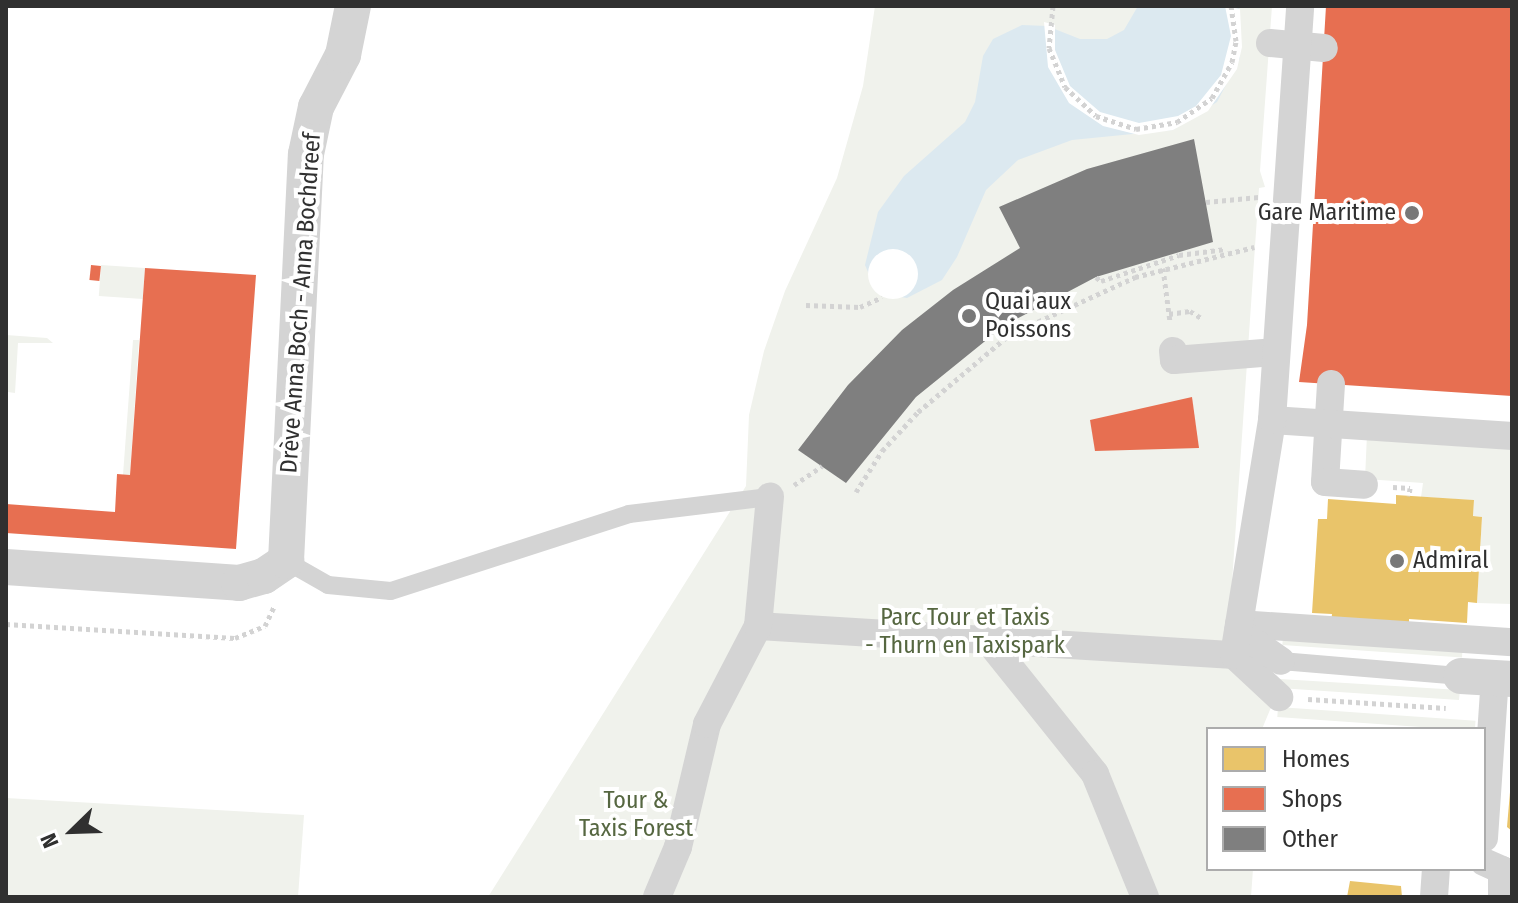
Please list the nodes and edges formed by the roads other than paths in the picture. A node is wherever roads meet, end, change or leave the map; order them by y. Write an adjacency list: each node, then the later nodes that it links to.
1 (353, 6): 11 (street, Drève Anna Boch - Anna Bochdreef)
2 (1300, 6): 4 (street)
3 (1173, 351): 4 (street)
4 (1276, 352): 6 (street)
5 (1331, 384): 7 (street)
6 (1272, 420): 7 (street); 14 (street)
7 (1329, 423): 8 (street); 9 (street)
8 (1512, 436)
9 (1364, 485)
10 (770, 497): 11 (lane); 13 (street)
11 (286, 561): 12 (street)
12 (6, 567)
13 (758, 626): 15 (street); 23 (street)
14 (1237, 637): 15 (street); 16 (street); 17 (street); 19 (street)
15 (987, 639): 24 (street)
16 (1512, 642)
17 (1281, 661): 18 (lane)
18 (1490, 686): 20 (street)
19 (1279, 697)
20 (1486, 787)
21 (1486, 863): 26 (street)
22 (1436, 871): 25 (street)
23 (657, 897)
24 (1145, 897)
25 (1434, 897)
26 (1502, 897)

